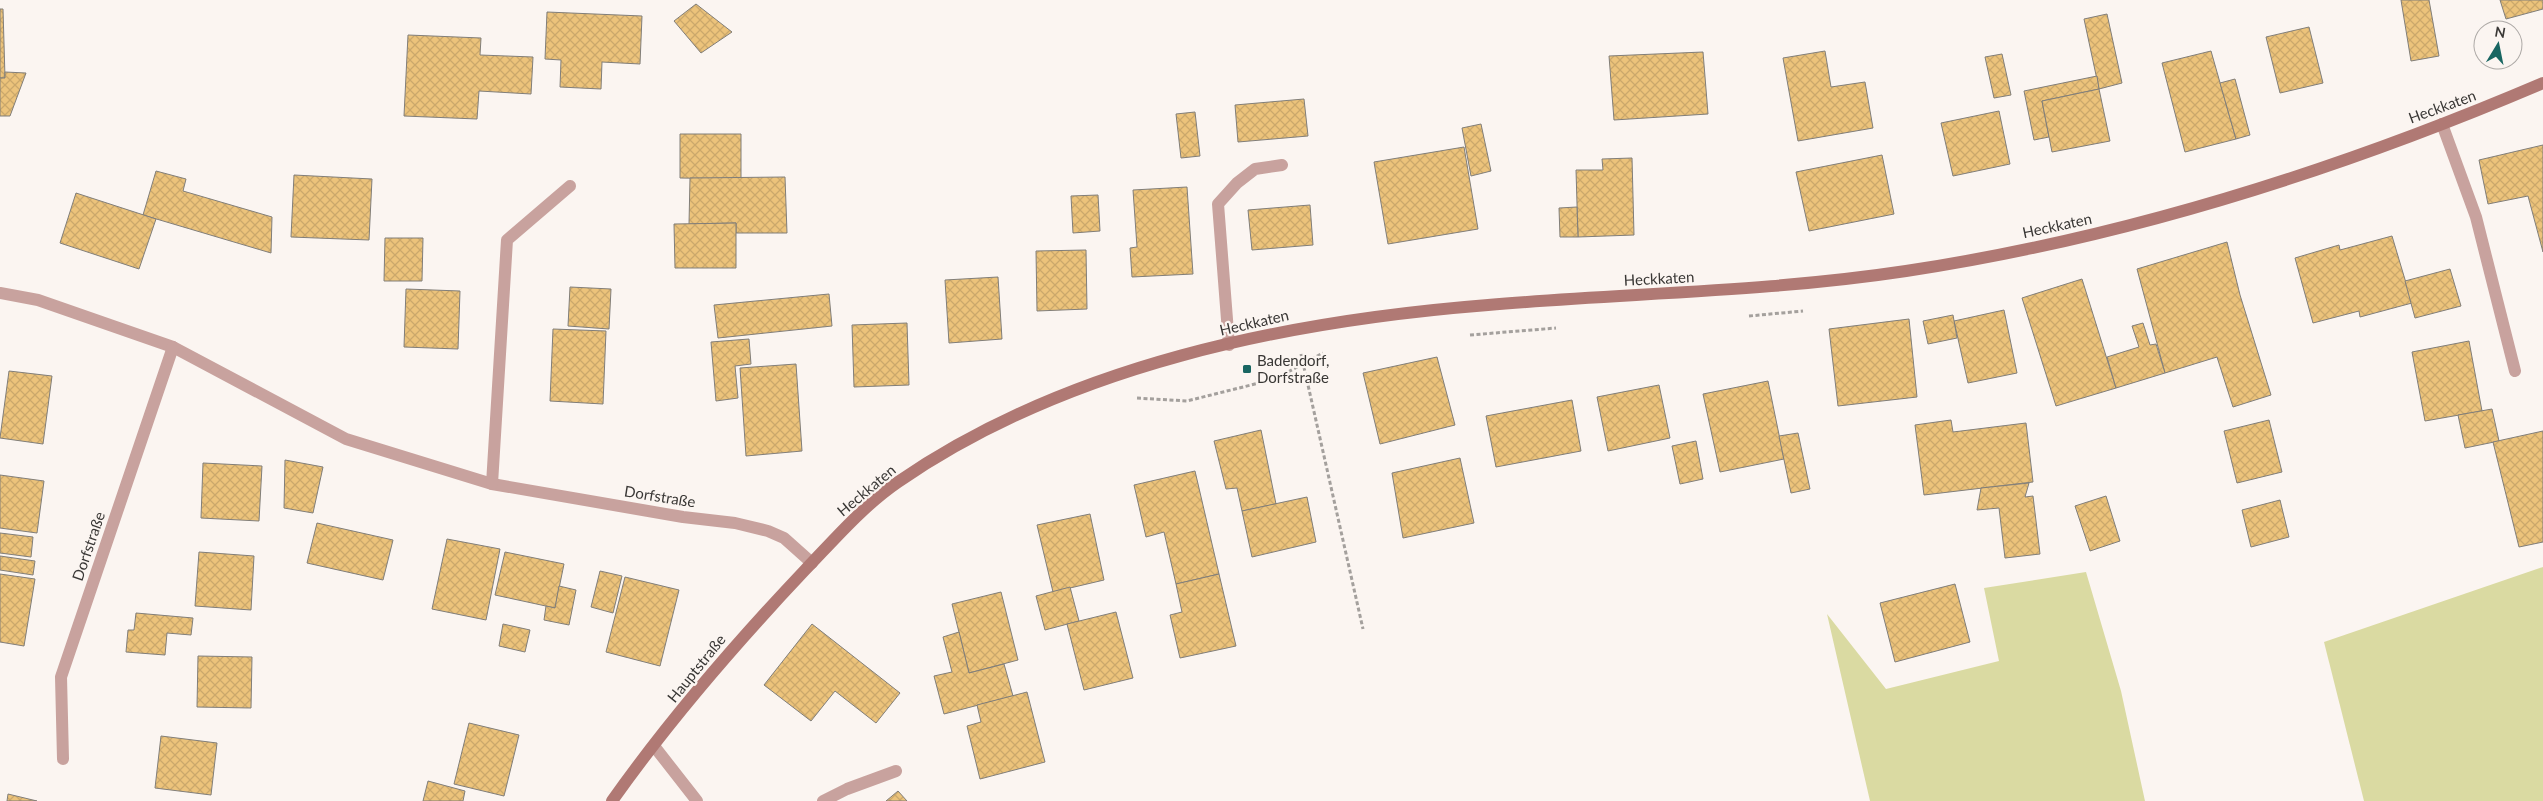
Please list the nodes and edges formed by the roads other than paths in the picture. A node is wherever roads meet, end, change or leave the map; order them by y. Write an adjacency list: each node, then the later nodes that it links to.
1 (2543, 83): 2 (main road, Heckkaten)
2 (2442, 124): 6 (main road, Heckkaten); 8 (street)
3 (1282, 165): 6 (street)
4 (570, 186): 9 (street)
5 (0, 293): 7 (street, Dorfstraße)
6 (1229, 345): 10 (main road, Heckkaten)
7 (173, 347): 9 (street, Dorfstraße); 12 (street, Dorfstraße)
8 (2515, 371)
9 (492, 484): 10 (street, Dorfstraße)
10 (812, 563): 11 (main road, Hauptstraße)
11 (654, 746): 14 (main road, Hauptstraße); 15 (street)
12 (63, 759)
13 (896, 771): 16 (street)
14 (612, 801)
15 (697, 801)
16 (823, 801)

